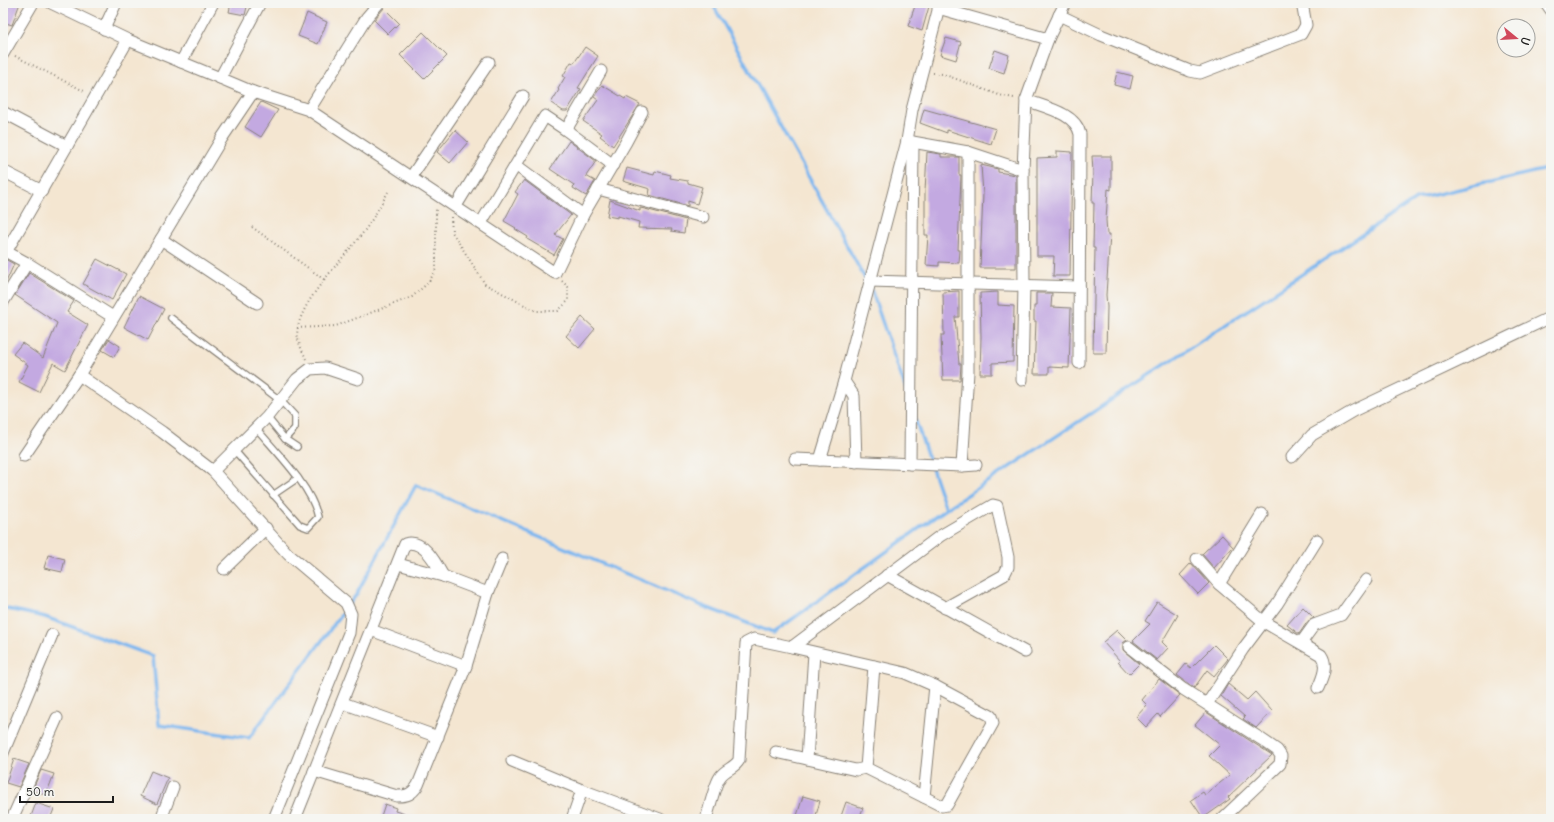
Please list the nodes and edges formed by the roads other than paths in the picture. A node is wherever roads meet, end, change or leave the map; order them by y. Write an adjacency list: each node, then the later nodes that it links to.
1 (33, 3): 16 (street)
2 (51, 3): 13 (street)
3 (116, 3): 13 (street)
4 (213, 3): 17 (street)
5 (260, 3): 20 (street)
6 (379, 3): 24 (street)
7 (1065, 3): 12 (street)
8 (1302, 3): 12 (street)
9 (1546, 3): 11 (street)
10 (939, 5): 14 (street); 28 (street)
11 (1551, 10)
12 (1059, 15): 14 (street)
13 (104, 28): 15 (street)
14 (1048, 38): 23 (street)
15 (128, 40): 17 (street); 29 (street)
16 (4, 52)
17 (182, 62): 20 (street)
18 (489, 62): 35 (street)
19 (600, 71): 27 (street)
20 (220, 78): 21 (street)
21 (253, 92): 24 (street); 42 (street)
22 (523, 96): 38 (street)
23 (1026, 100): 33 (street); 49 (street)
24 (309, 110): 35 (street)
25 (3, 112): 29 (street)
26 (642, 112): 31 (street)
27 (566, 130): 31 (street); 32 (street)
28 (910, 142): 30 (street); 45 (street); 47 (street)
29 (68, 146): 37 (street)
30 (968, 152): 33 (street); 46 (street)
31 (613, 165): 36 (street)
32 (517, 166): 39 (street); 41 (street)
33 (1023, 170): 48 (street)
34 (3, 171): 37 (street)
35 (411, 176): 38 (street)
36 (598, 189): 39 (street); 40 (street)
37 (42, 191): 43 (street)
38 (453, 204): 41 (street)
39 (583, 215): 41 (street)
40 (703, 217)
41 (481, 223)
42 (161, 239): 51 (street); 52 (street)
43 (5, 251): 44 (street)
44 (27, 263): 50 (street); 52 (street)
45 (911, 281): 46 (street); 47 (street); 71 (street)
46 (967, 283): 48 (street); 73 (street)
47 (869, 284): 59 (street)
48 (1024, 285): 49 (street); 58 (street)
49 (1079, 286): 55 (street)
50 (3, 302)
51 (257, 304)
52 (113, 317): 56 (street)
53 (1551, 317): 67 (street)
54 (171, 318): 60 (lane)
55 (1079, 363)
56 (79, 375): 66 (street); 74 (street)
57 (358, 378): 60 (street)
58 (1022, 380)
59 (844, 381): 69 (street); 70 (street)
60 (281, 402): 61 (street); 63 (lane)
61 (267, 417): 62 (street); 63 (lane)
62 (256, 428): 65 (street); 75 (lane)
63 (285, 439): 64 (lane)
64 (297, 447)
65 (235, 451): 74 (street); 76 (lane)
66 (24, 456)
67 (1292, 457)
68 (795, 459): 69 (street)
69 (820, 460): 70 (street)
70 (856, 462): 71 (street)
71 (910, 464): 73 (street)
72 (976, 465): 73 (street)
73 (962, 466)
74 (213, 471): 78 (street)
75 (298, 478): 76 (lane); 76 (lane)
76 (273, 495)
77 (1262, 514): 87 (street)
78 (266, 528): 83 (street); 117 (street)
79 (1317, 540): 90 (street)
80 (502, 559): 88 (street)
81 (1197, 559): 87 (street)
82 (398, 564): 85 (street); 85 (street); 91 (street)
83 (224, 569)
84 (887, 575): 89 (street); 89 (street); 94 (street)
85 (443, 576): 88 (street)
86 (1366, 580): 93 (street)
87 (1219, 584): 90 (street)
88 (488, 593): 98 (street)
89 (945, 608): 96 (street)
90 (1264, 622): 93 (street); 103 (street)
91 (371, 630): 98 (street); 102 (street)
92 (52, 635): 107 (street)
93 (1301, 642): 101 (street)
94 (792, 647): 97 (street); 121 (street)
95 (1129, 647): 103 (street)
96 (1025, 652)
97 (814, 653): 99 (street); 108 (street)
98 (466, 666): 105 (street)
99 (874, 666): 100 (street); 110 (street)
100 (935, 686): 114 (street); 114 (street)
101 (1318, 688)
102 (343, 702): 105 (street); 111 (street)
103 (1206, 704): 122 (street)
104 (57, 718): 115 (street)
105 (438, 737): 111 (street)
106 (776, 752): 108 (street)
107 (3, 753)
108 (807, 759): 110 (street)
109 (512, 761): 113 (street)
110 (866, 768): 114 (street)
111 (314, 771): 118 (street)
112 (173, 787): 116 (street)
113 (582, 790): 119 (street); 120 (street)
114 (924, 797)
115 (12, 819)
116 (161, 819)
117 (274, 819)
118 (295, 819)
119 (572, 819)
120 (660, 819)
121 (706, 819)
122 (1222, 819)

